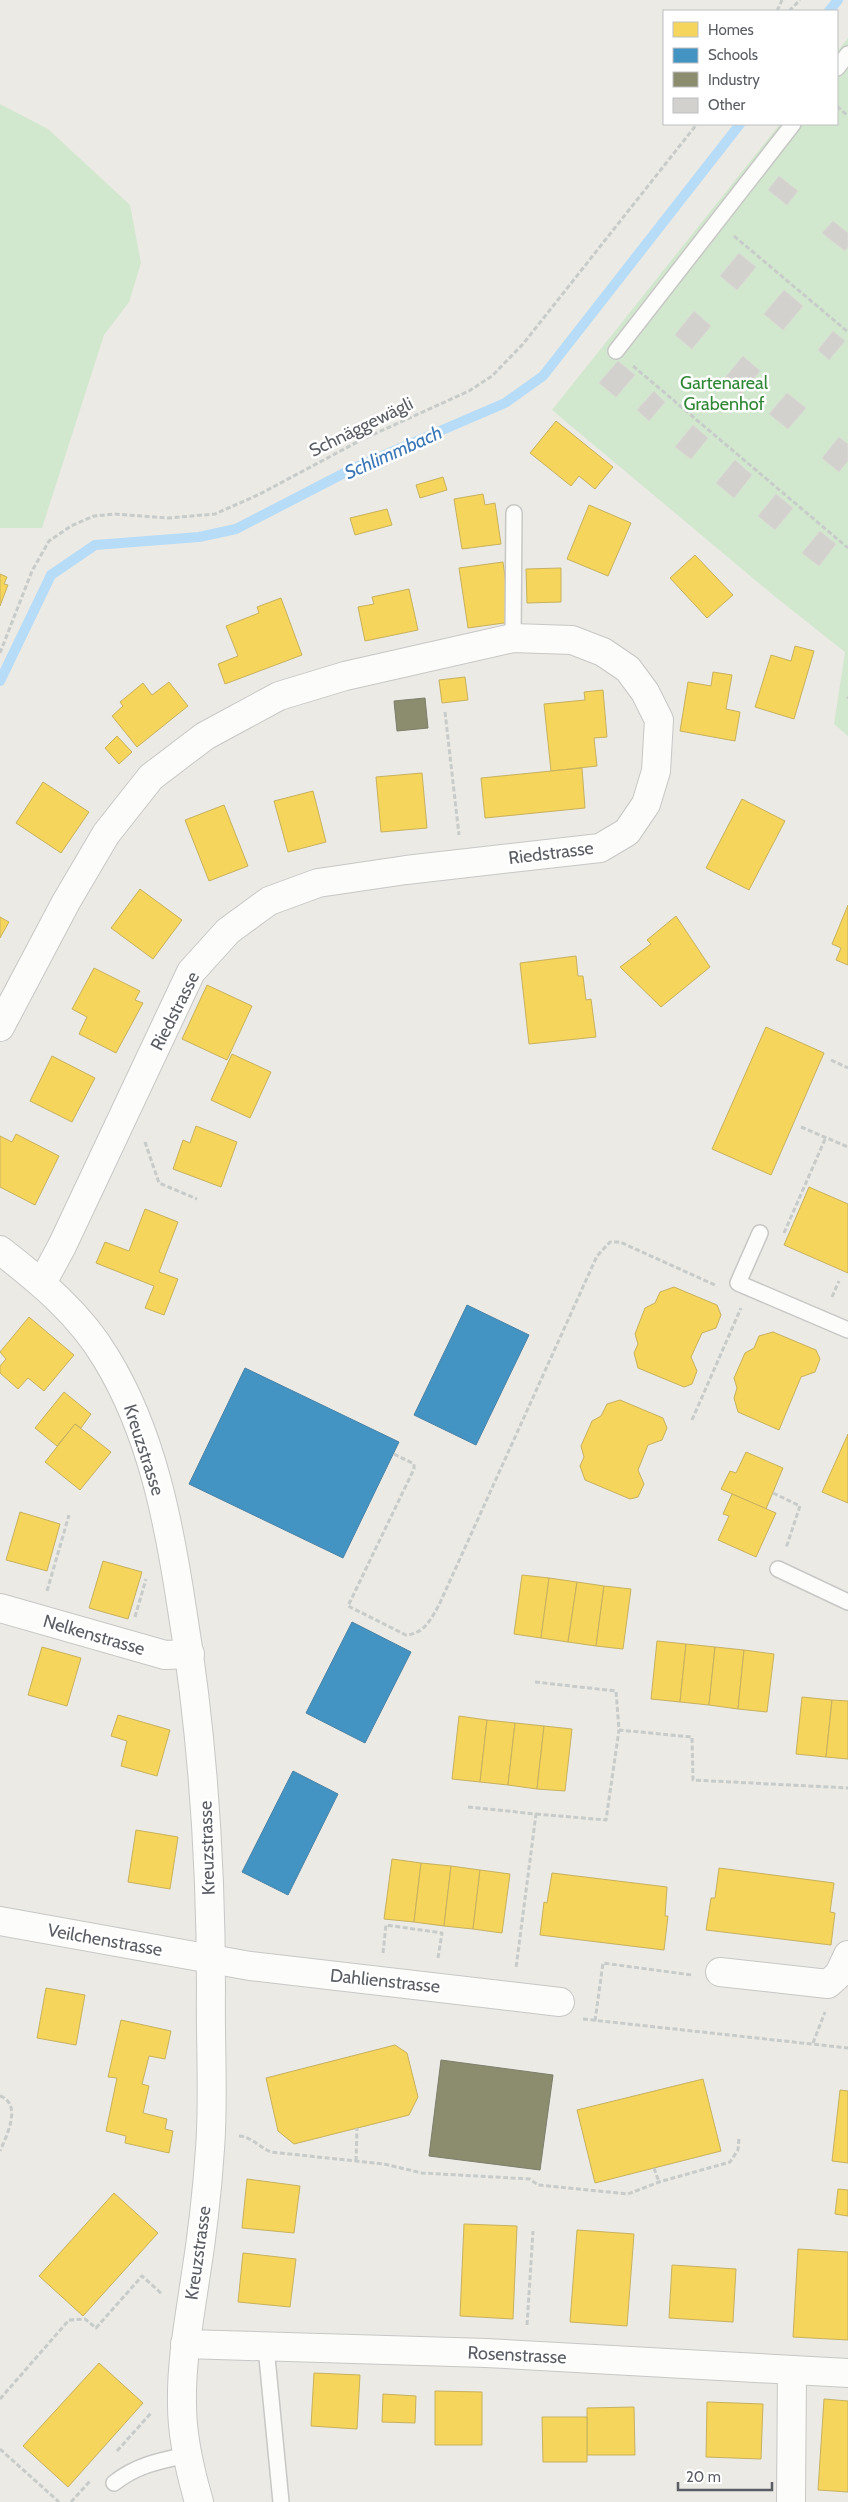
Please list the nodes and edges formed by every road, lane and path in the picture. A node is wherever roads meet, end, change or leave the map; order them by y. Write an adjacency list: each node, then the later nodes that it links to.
1 (800, 0): 2 (path)
2 (790, 10)
3 (848, 54): 4 (lane)
4 (838, 67)
5 (838, 107): 6 (path)
6 (848, 116)
7 (696, 125): 15 (path, Schnäggewägli)
8 (792, 125): 9 (lane)
9 (716, 220): 10 (path); 11 (lane)
10 (848, 332)
11 (616, 351): 13 (path)
12 (514, 514): 14 (lane)
13 (848, 548)
14 (513, 638): 17 (street, Riedstrasse); 18 (street, Riedstrasse)
15 (0, 653)
16 (445, 712): 17 (path)
17 (462, 863): 30 (street, Riedstrasse)
18 (0, 1027)
19 (831, 1060): 20 (path)
20 (848, 1068)
21 (801, 1127): 23 (path)
22 (144, 1136): 25 (path)
23 (826, 1137): 24 (path); 27 (path)
24 (848, 1147)
25 (197, 1199)
26 (760, 1233): 32 (lane)
27 (781, 1239)
28 (0, 1250): 30 (street, Kreuzstrasse)
29 (839, 1281): 33 (path)
30 (42, 1283): 45 (street, Kreuzstrasse)
31 (718, 1287): 36 (path)
32 (758, 1292): 34 (lane); 35 (path)
33 (831, 1300)
34 (848, 1330)
35 (692, 1420)
36 (394, 1454)
37 (773, 1493): 39 (path)
38 (69, 1515): 43 (path)
39 (778, 1569): 41 (lane)
40 (148, 1575): 44 (path)
41 (848, 1602)
42 (0, 1608): 43 (street, Nelkenstrasse)
43 (39, 1619): 44 (street, Nelkenstrasse)
44 (127, 1644): 45 (street, Nelkenstrasse)
45 (190, 1654): 53 (street, Kreuzstrasse)
46 (536, 1682): 47 (path)
47 (619, 1730): 48 (path); 50 (path)
48 (848, 1788)
49 (468, 1807): 50 (path)
50 (536, 1814): 57 (path)
51 (0, 1921): 53 (street, Veilchenstrasse)
52 (848, 1955): 54 (street)
53 (211, 1959): 55 (street, Dahlienstrasse); 63 (street, Kreuzstrasse)
54 (720, 1972): 59 (path)
55 (380, 1980): 56 (street, Dahlienstrasse); 56 (path)
56 (434, 1986): 57 (street, Dahlienstrasse)
57 (512, 1996): 58 (street, Dahlienstrasse)
58 (568, 2010): 59 (path)
59 (595, 2021): 60 (path)
60 (848, 2048)
61 (0, 2096): 65 (path)
62 (356, 2128): 66 (path)
63 (211, 2135): 66 (path); 71 (street, Kreuzstrasse)
64 (739, 2138): 68 (path)
65 (0, 2151)
66 (356, 2161): 68 (path)
67 (654, 2168): 68 (path)
68 (659, 2182)
69 (533, 2231): 73 (path)
70 (162, 2294): 76 (path)
71 (185, 2344): 72 (street, Rosenstrasse); 78 (street, Kreuzstrasse)
72 (266, 2347): 73 (street, Rosenstrasse); 82 (lane)
73 (526, 2355): 74 (street, Rosenstrasse)
74 (792, 2370): 75 (street, Rosenstrasse); 83 (street)
75 (848, 2373)
76 (0, 2400)
77 (0, 2449): 80 (path)
78 (187, 2455): 79 (lane); 81 (street, Kreuzstrasse)
79 (114, 2483)
80 (58, 2502)
81 (199, 2502)
82 (281, 2502)
83 (792, 2502)

